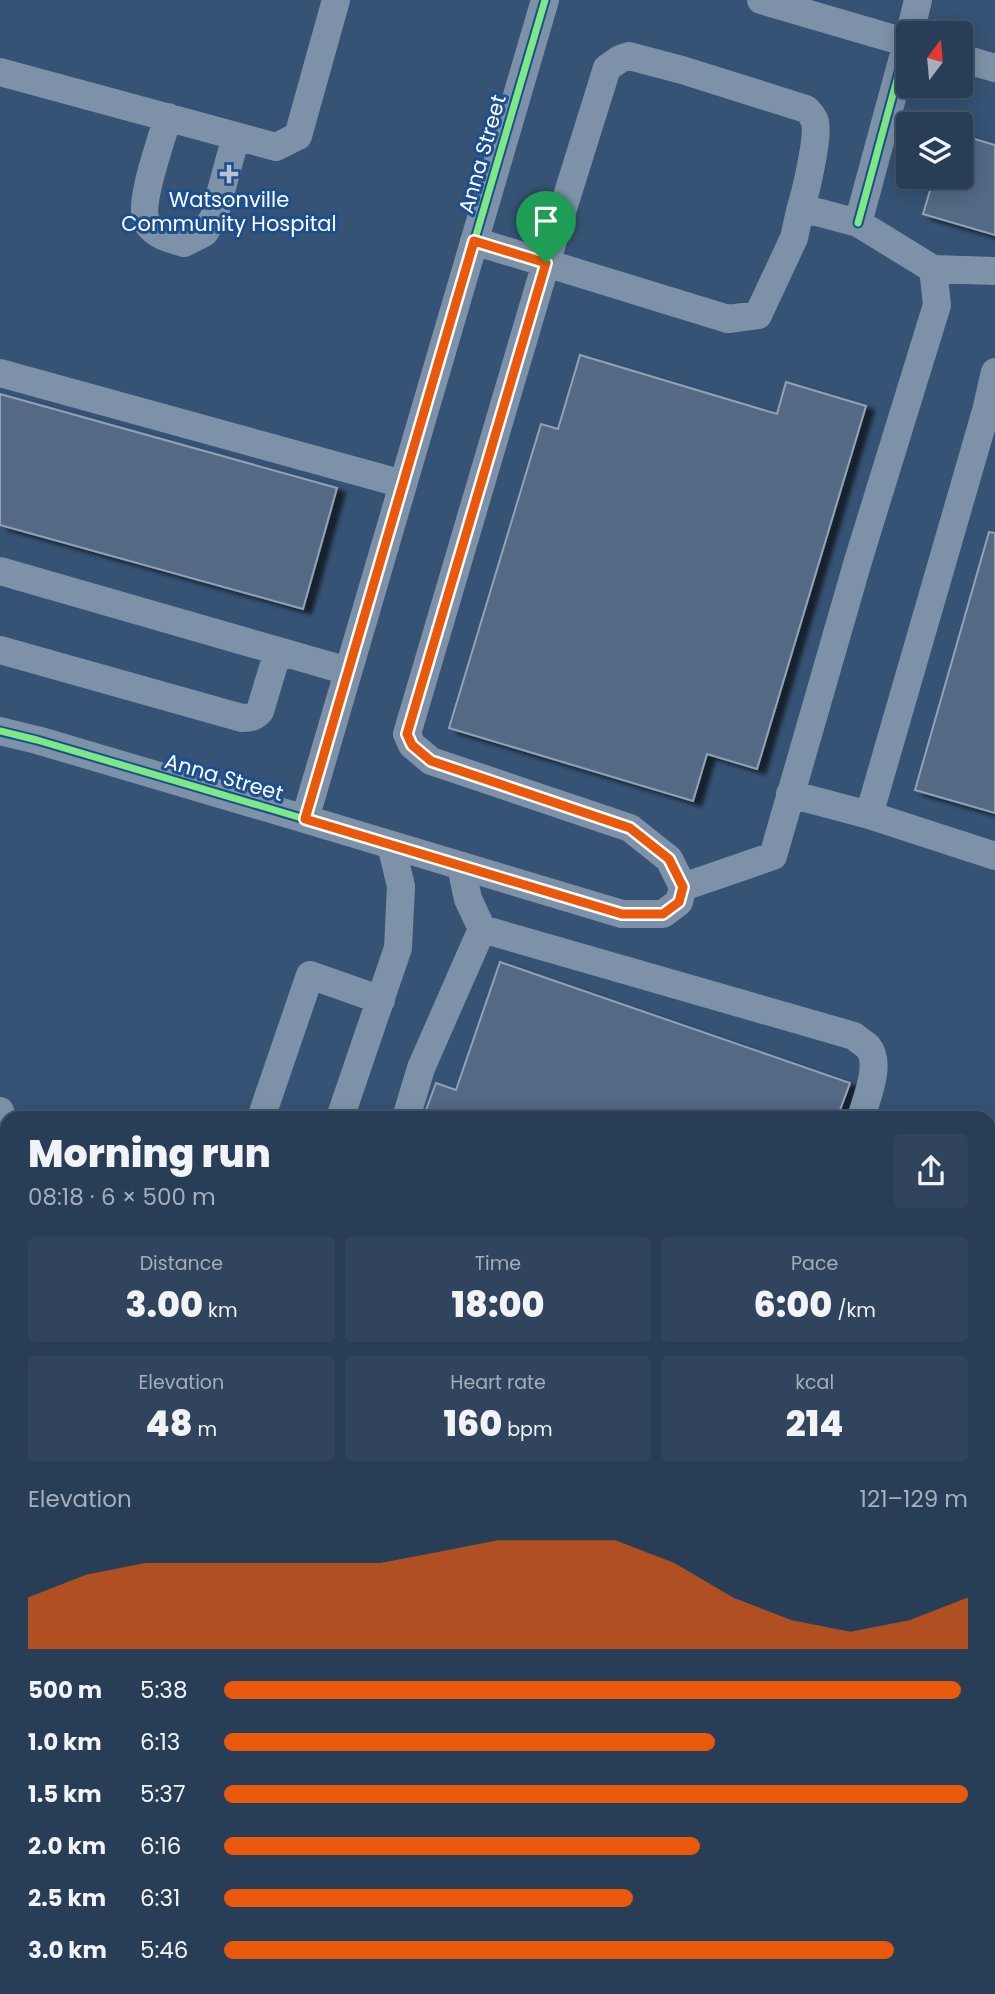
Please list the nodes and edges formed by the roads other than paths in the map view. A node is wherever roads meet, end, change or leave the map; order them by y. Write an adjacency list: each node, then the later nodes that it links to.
1 (337, 0): 12 (street)
2 (545, 0): 15 (street, Anna Street)
3 (761, 0): 6 (street)
4 (918, 0): 5 (street)
5 (913, 21)
6 (896, 39)
7 (973, 62): 8 (street)
8 (995, 68)
9 (0, 72): 11 (street)
10 (896, 85): 14 (street)
11 (168, 117): 12 (street); 12 (street)
12 (236, 136)
13 (800, 211): 14 (street); 16 (street); 16 (street)
14 (858, 223): 17 (street)
15 (474, 241): 16 (street); 21 (street, Anna Street)
16 (546, 263): 33 (street)
17 (933, 269): 18 (street); 27 (street)
18 (995, 271)
19 (995, 372): 28 (street)
20 (0, 373): 21 (street)
21 (403, 484): 25 (street, Anna Street)
22 (0, 572): 24 (street)
23 (0, 650): 24 (street)
24 (278, 651): 25 (street)
25 (348, 671): 29 (street, Anna Street)
26 (0, 731): 29 (street, Anna Street)
27 (790, 794): 28 (street); 33 (street)
28 (869, 815): 31 (street)
29 (305, 819): 30 (street)
30 (391, 845): 32 (street); 35 (street)
31 (995, 856)
32 (461, 866): 33 (street); 34 (street)
33 (683, 887)
34 (482, 929): 38 (street); 39 (street)
35 (381, 1000): 36 (street); 37 (street)
36 (263, 1111)
37 (342, 1111)
38 (408, 1111)
39 (863, 1111)

